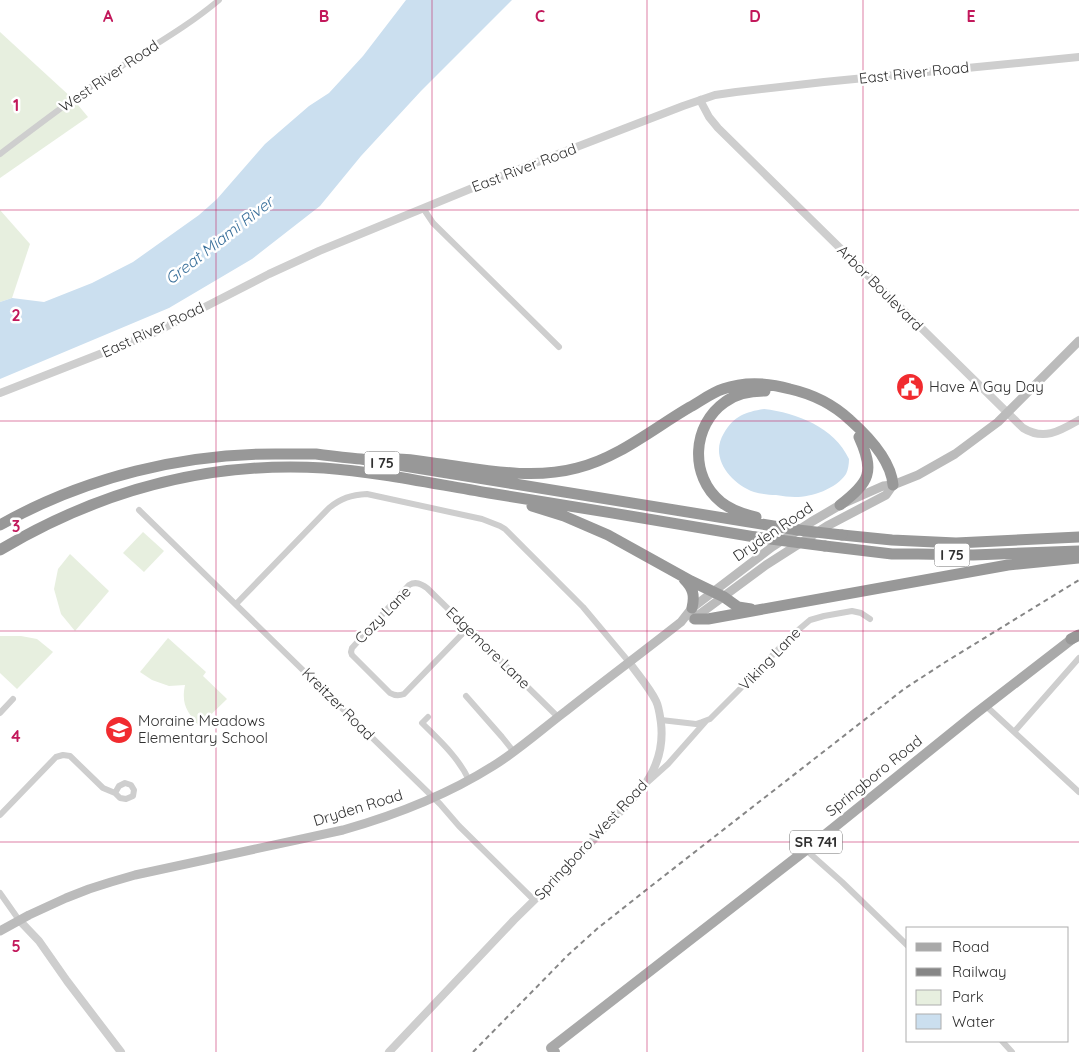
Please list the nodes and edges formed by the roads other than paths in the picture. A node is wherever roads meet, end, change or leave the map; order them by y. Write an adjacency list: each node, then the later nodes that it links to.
1 (219, 0): 4 (street, West River Road)
2 (1079, 57): 3 (street, East River Road)
3 (700, 100): 5 (street, East River Road); 9 (street, Arbor Boulevard)
4 (0, 154)
5 (423, 208): 7 (street); 8 (street, East River Road)
6 (1079, 341): 9 (main road, Dryden Road)
7 (558, 347)
8 (0, 394)
9 (1007, 412): 10 (street, Arbor Boulevard); 13 (main road, Dryden Road)
10 (1079, 420)
11 (859, 437): 13 (highway); 15 (highway); 18 (highway)
12 (361, 459): 13 (highway); 17 (highway, I 75); 18 (highway, I 75)
13 (893, 485): 15 (main road, Dryden Road); 26 (main road, Dryden Road)
14 (472, 490): 20 (highway, I 75); 21 (highway, I 75, bridge); 23 (highway)
15 (840, 505): 25 (main road, Dryden Road)
16 (139, 510): 27 (street, Kreitzer Road)
17 (0, 525)
18 (774, 525): 19 (highway, I 75, bridge)
19 (1079, 537)
20 (0, 550)
21 (1079, 551)
22 (1079, 558): 28 (highway)
23 (676, 573): 25 (highway); 29 (highway)
24 (417, 583): 31 (street, Edgemore Lane); 31 (street, Cozy Lane)
25 (712, 592): 26 (highway); 29 (main road, Dryden Road)
26 (724, 597): 28 (highway); 29 (main road, Dryden Road)
27 (236, 604): 34 (street, Springboro West Road); 49 (street, Kreitzer Road)
28 (782, 606): 29 (highway)
29 (693, 613): 34 (main road, Dryden Road)
30 (870, 619): 42 (street, Viking Lane)
31 (468, 628): 40 (street, Edgemore Lane)
32 (1076, 636): 37 (main road, Springboro Road / SR 741)
33 (1079, 658): 43 (street)
34 (629, 662): 40 (main road, Dryden Road); 41 (street, Springboro West Road)
35 (466, 696): 44 (street)
36 (13, 699): 38 (street)
37 (986, 706): 43 (street); 51 (main road, Springboro Road / SR 741)
38 (0, 713)
39 (428, 717): 45 (street)
40 (558, 717): 44 (main road, Dryden Road)
41 (661, 720): 42 (street); 46 (street, Springboro West Road)
42 (706, 721): 46 (street, Viking Lane)
43 (1014, 732): 47 (street)
44 (514, 752): 45 (main road, Dryden Road)
45 (468, 780): 49 (main road, Dryden Road)
46 (646, 783): 53 (street, Springboro West Road)
47 (1079, 792)
48 (115, 793): 50 (street)
49 (434, 798): 53 (street, Kreitzer Road); 54 (main road, Dryden Road)
50 (0, 815)
51 (806, 850): 56 (street); 58 (main road, Springboro Road / SR 741)
52 (0, 893): 54 (street)
53 (534, 900): 60 (street, Springboro West Road)
54 (20, 920): 55 (main road, Dryden Road); 59 (street)
55 (0, 931)
56 (906, 944)
57 (1003, 1042): 61 (street)
58 (551, 1051)
59 (121, 1052)
60 (389, 1052)
61 (1012, 1052)

